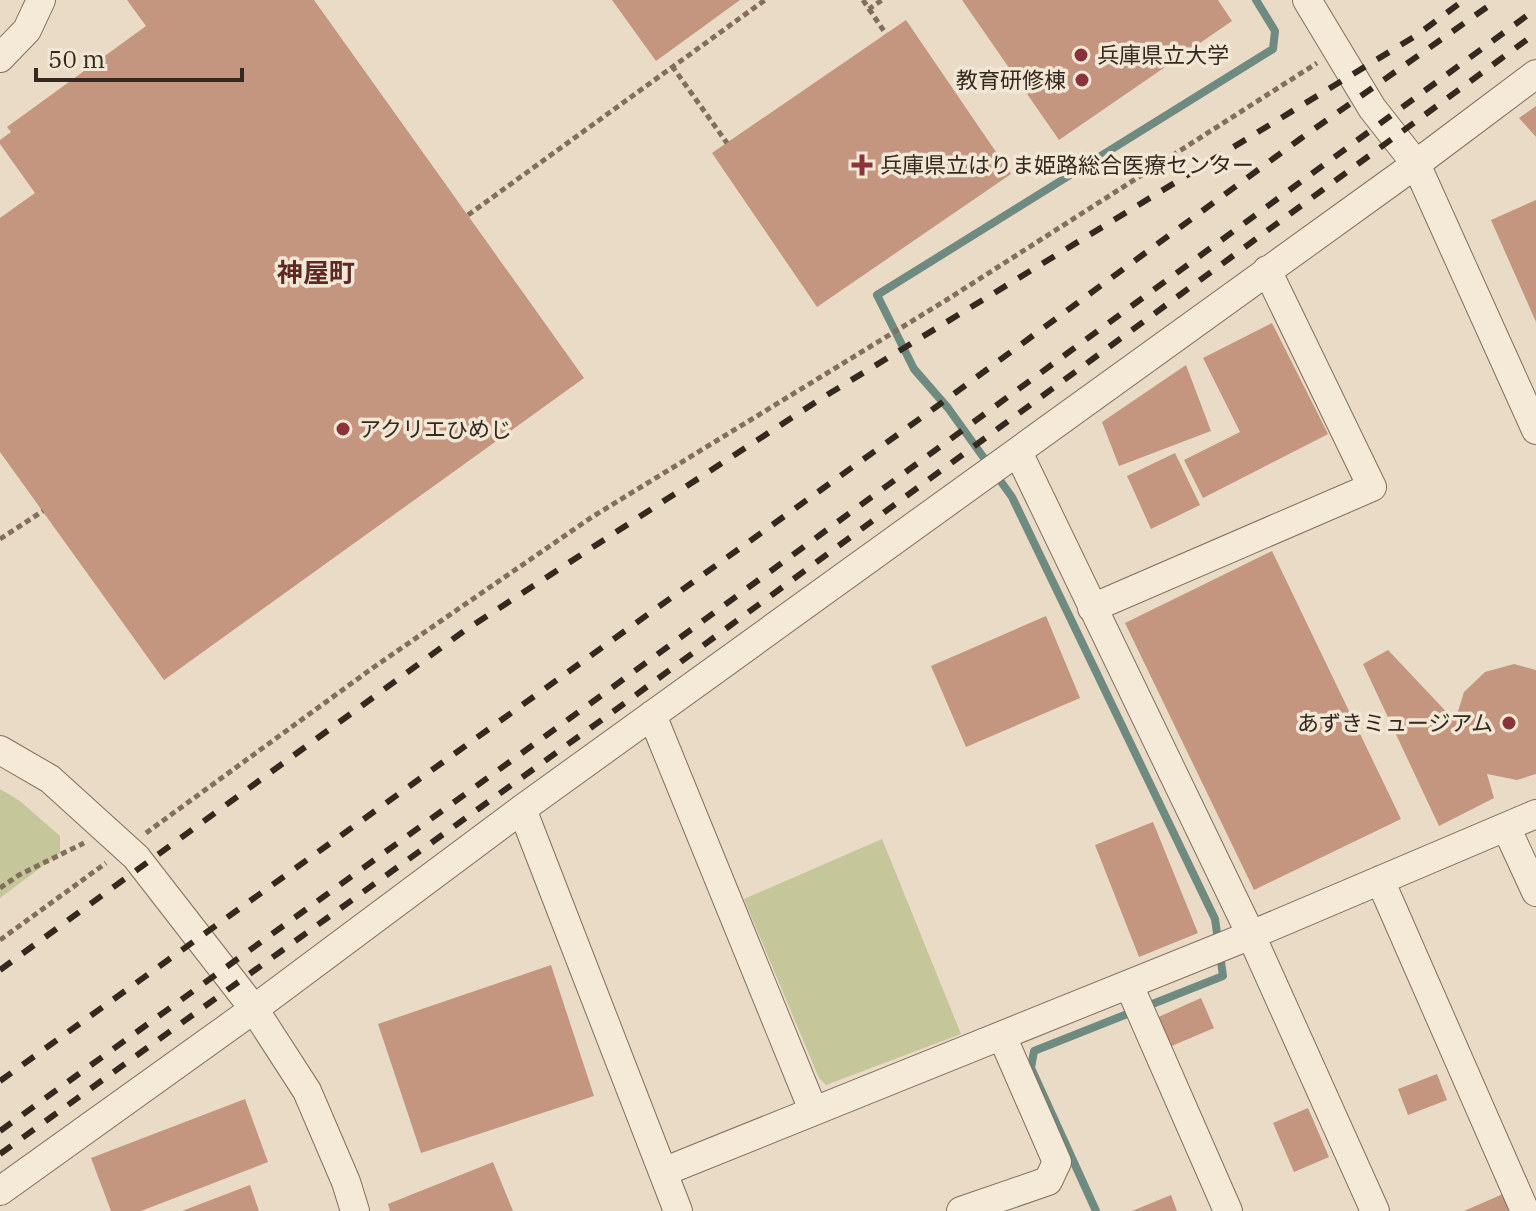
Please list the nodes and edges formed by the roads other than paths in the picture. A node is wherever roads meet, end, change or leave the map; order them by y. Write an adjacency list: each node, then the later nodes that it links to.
1 (41, 0): 3 (street)
2 (1307, 0): 5 (street)
3 (0, 58)
4 (1536, 74): 5 (street)
5 (1416, 164): 6 (street); 7 (street)
6 (1267, 270): 8 (street); 9 (street)
7 (1536, 430)
8 (1018, 452): 9 (street); 10 (street)
9 (1092, 608): 17 (street)
10 (652, 715): 12 (street); 21 (street)
11 (0, 750): 19 (street)
12 (522, 809): 19 (street); 22 (street)
13 (1536, 814): 14 (street)
14 (1506, 827): 15 (street); 16 (street)
15 (1380, 880): 17 (street); 29 (street)
16 (1536, 892)
17 (1251, 935): 18 (street); 28 (street)
18 (1136, 1001): 20 (street); 27 (street)
19 (254, 1009): 23 (street); 24 (street)
20 (1002, 1036): 21 (street); 26 (street)
21 (813, 1110): 22 (street)
22 (663, 1172): 25 (street)
23 (0, 1191)
24 (355, 1211)
25 (678, 1211)
26 (961, 1211)
27 (1228, 1211)
28 (1375, 1211)
29 (1525, 1211)

